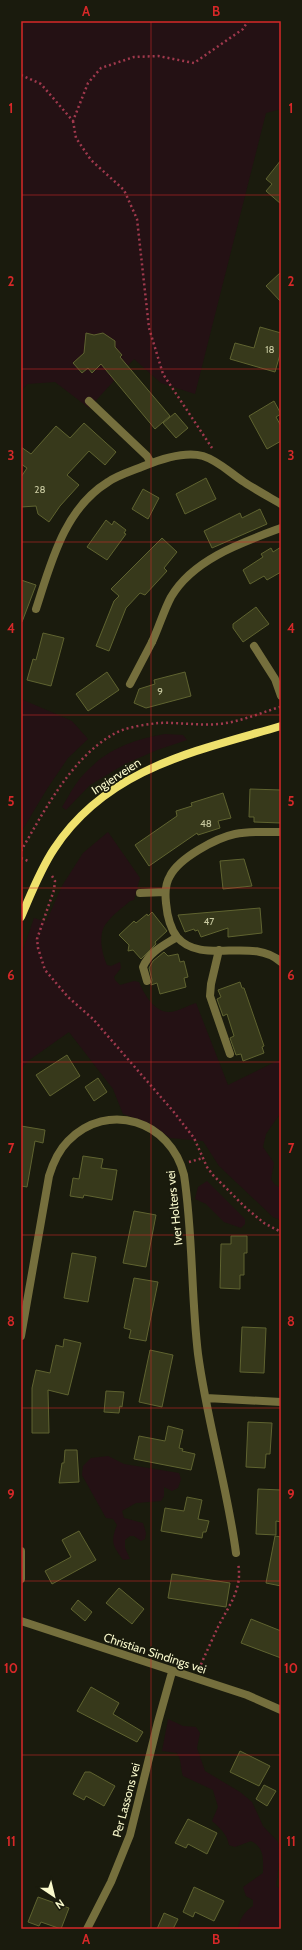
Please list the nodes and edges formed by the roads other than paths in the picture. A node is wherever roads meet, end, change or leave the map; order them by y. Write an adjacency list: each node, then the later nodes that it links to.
1 (89, 401): 2 (street)
2 (151, 463): 3 (street); 5 (street)
3 (281, 504)
4 (281, 528): 7 (street)
5 (36, 609)
6 (254, 646): 8 (street)
7 (130, 684)
8 (281, 696)
9 (281, 726): 13 (main road, Ingierveien)
10 (281, 832): 11 (street)
11 (165, 892): 12 (street); 14 (street)
12 (140, 893)
13 (21, 917)
14 (177, 937): 15 (street); 17 (street)
15 (219, 950): 16 (street); 18 (street)
16 (281, 962)
17 (147, 981)
18 (230, 1054)
19 (21, 1336): 20 (street, Iver Holters vei)
20 (206, 1398): 21 (street); 23 (street, Iver Holters vei)
21 (281, 1402)
22 (21, 1551): 24 (street)
23 (236, 1554)
24 (21, 1579)
25 (21, 1621): 26 (street, Christian Sindings vei)
26 (172, 1672): 27 (street, Christian Sindings vei); 28 (street, Per Lassons vei)
27 (281, 1710)
28 (88, 1929)

